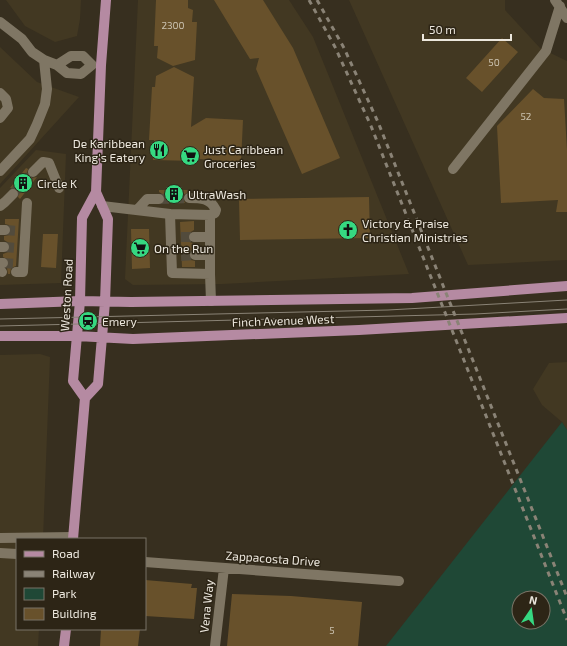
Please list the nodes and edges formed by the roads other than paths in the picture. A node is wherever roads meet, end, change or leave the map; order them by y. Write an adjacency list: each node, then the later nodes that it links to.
1 (106, 0): 7 (main road, Weston Road)
2 (561, 3): 3 (street); 10 (street)
3 (567, 18)
4 (0, 22): 5 (street)
5 (44, 60): 6 (street); 11 (street)
6 (57, 65): 7 (street); 7 (street)
7 (96, 65): 14 (main road, Weston Road)
8 (0, 93): 9 (street)
9 (0, 118)
10 (453, 169)
11 (0, 171)
12 (32, 172): 13 (street)
13 (59, 188)
14 (96, 192): 20 (main road, Weston Road); 31 (main road, Weston Road)
15 (13, 194): 19 (street)
16 (189, 198): 23 (street)
17 (159, 199): 21 (street)
18 (27, 203): 28 (street)
19 (5, 206)
20 (102, 206): 21 (street); 33 (main road, Weston Road)
21 (137, 210): 22 (street)
22 (170, 214): 23 (street); 29 (street)
23 (210, 215): 25 (street)
24 (194, 237): 25 (street)
25 (210, 237): 26 (street)
26 (210, 255): 27 (street); 29 (street)
27 (195, 256)
28 (19, 267)
29 (210, 274): 32 (street)
30 (567, 286): 32 (main road, Finch Avenue West)
31 (80, 301): 33 (main road, Finch Avenue West); 34 (main road, Finch Avenue West); 37 (main road, Weston Road)
32 (211, 301): 33 (main road, Finch Avenue West)
33 (105, 302): 38 (main road, Weston Road)
34 (0, 304)
35 (567, 318): 38 (main road, Finch Avenue West)
36 (0, 336): 37 (main road, Finch Avenue West)
37 (77, 336): 38 (main road, Finch Avenue West); 39 (main road, Weston Road)
38 (101, 338): 39 (main road, Weston Road)
39 (85, 398): 41 (main road)
40 (0, 538): 41 (street)
41 (73, 538)
42 (0, 553): 43 (street)
43 (16, 554)
44 (146, 562): 45 (street, Zappacosta Drive)
45 (224, 568): 46 (street, Zappacosta Drive); 49 (street, Vena Way)
46 (399, 581)
47 (66, 630): 48 (main road)
48 (64, 646)
49 (215, 646)

